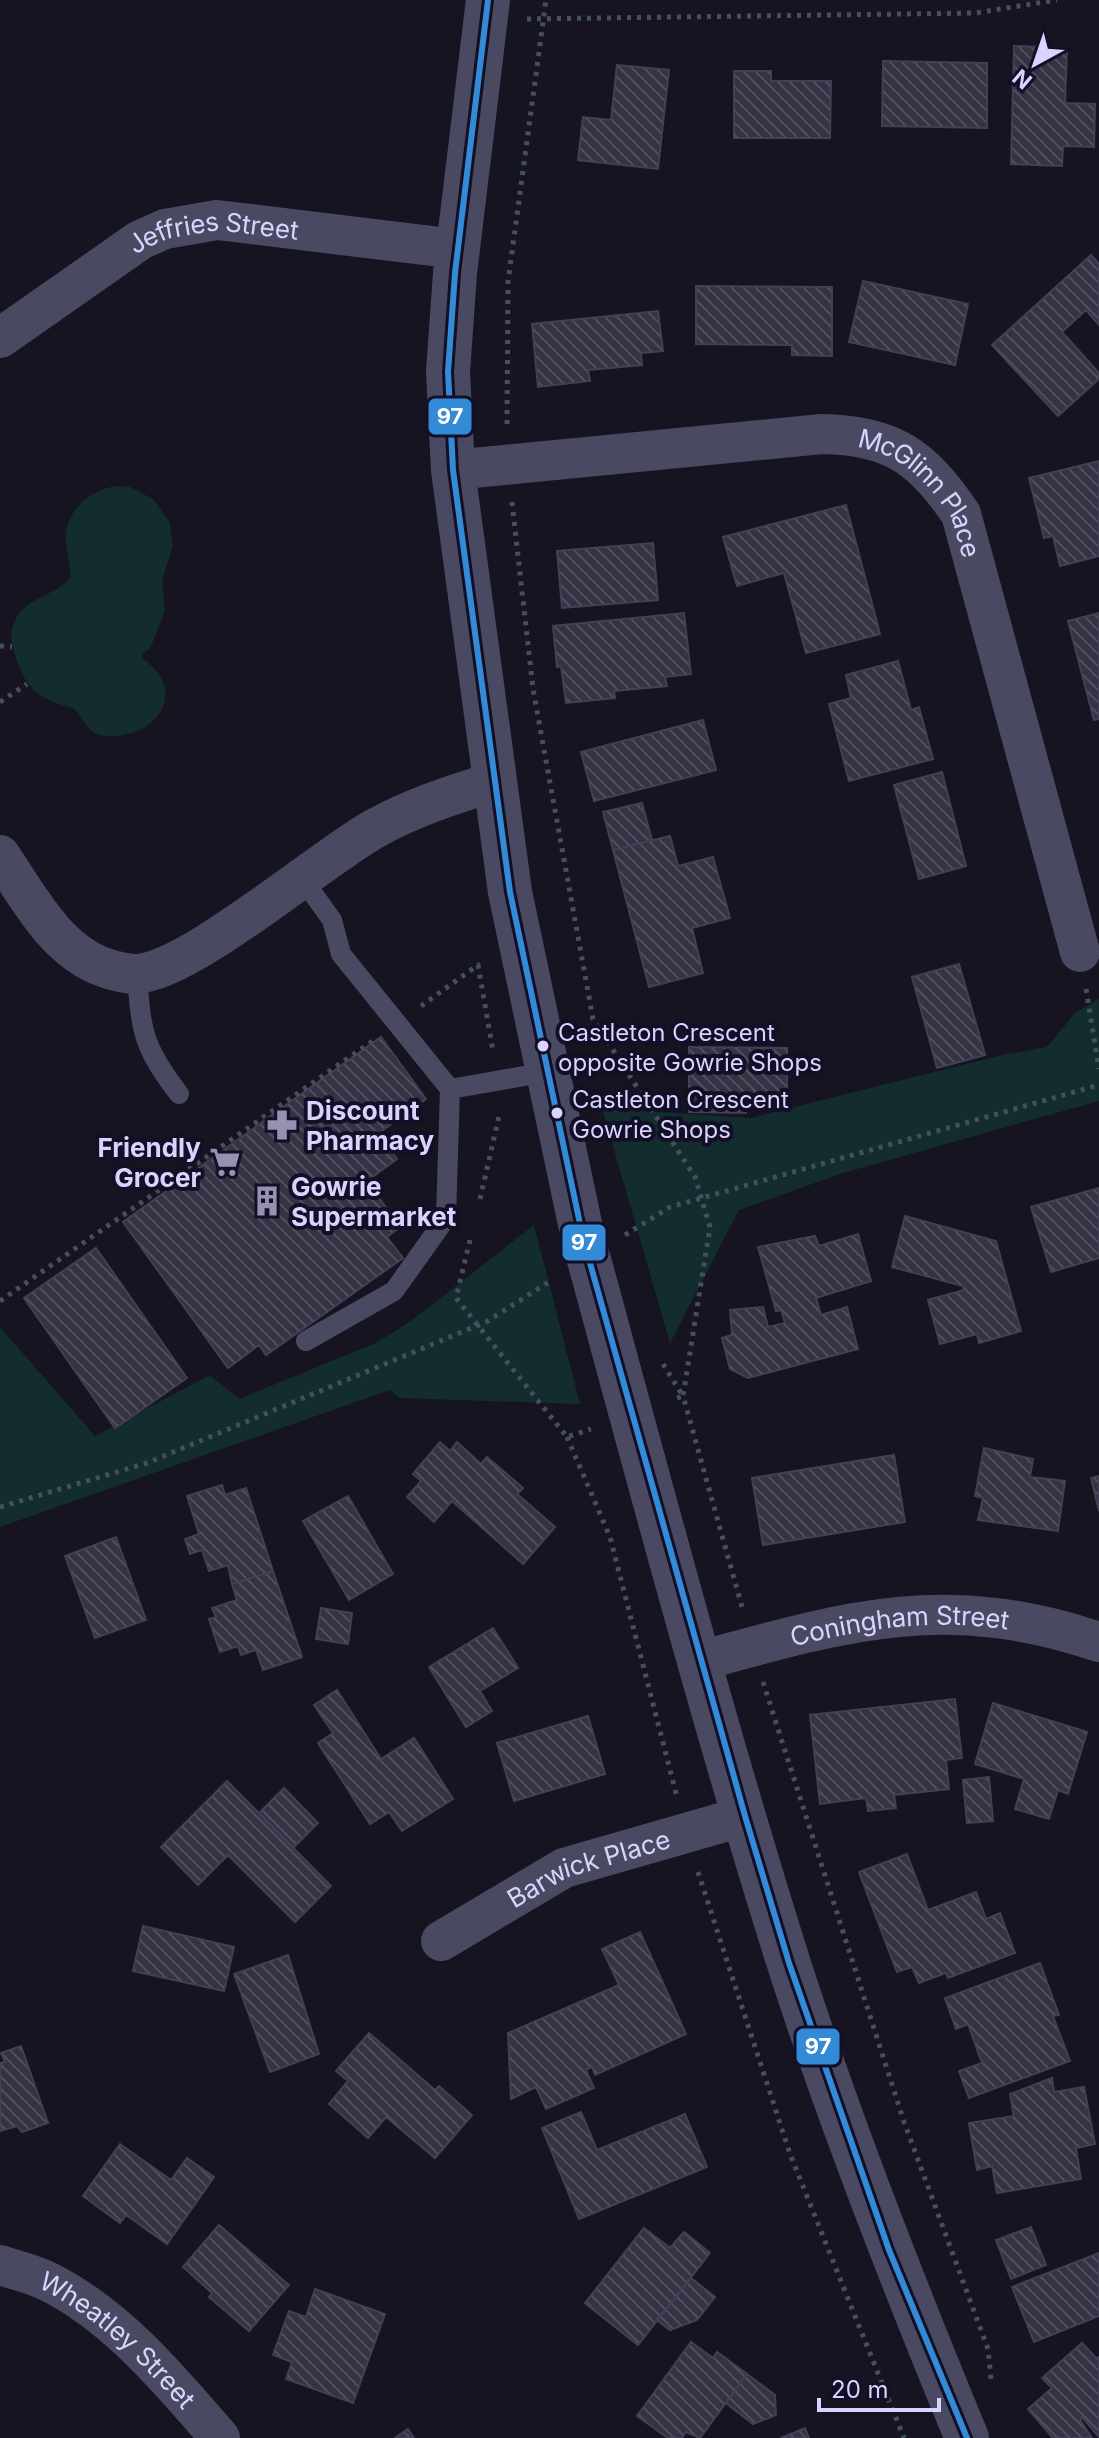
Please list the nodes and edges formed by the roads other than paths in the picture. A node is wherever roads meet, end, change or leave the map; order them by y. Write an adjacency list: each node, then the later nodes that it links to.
1 (487, 8): 2 (street)
2 (457, 249): 3 (street, Jeffries Street); 4 (street)
3 (0, 338)
4 (453, 470): 5 (street); 8 (street, McGlinn Place)
5 (493, 782): 7 (street); 10 (street)
6 (0, 855): 9 (street)
7 (301, 877): 9 (street); 11 (lane)
8 (1080, 952)
9 (137, 974): 12 (lane)
10 (547, 1072): 11 (lane); 15 (street)
11 (450, 1089): 13 (lane)
12 (179, 1094)
13 (306, 1341)
14 (1099, 1642): 15 (street, Coningham Street)
15 (700, 1661): 16 (street)
16 (745, 1816): 17 (street, Barwick Place); 20 (street)
17 (441, 1941)
18 (0, 2265): 19 (street, Wheatley Street)
19 (220, 2438)
20 (967, 2438)

